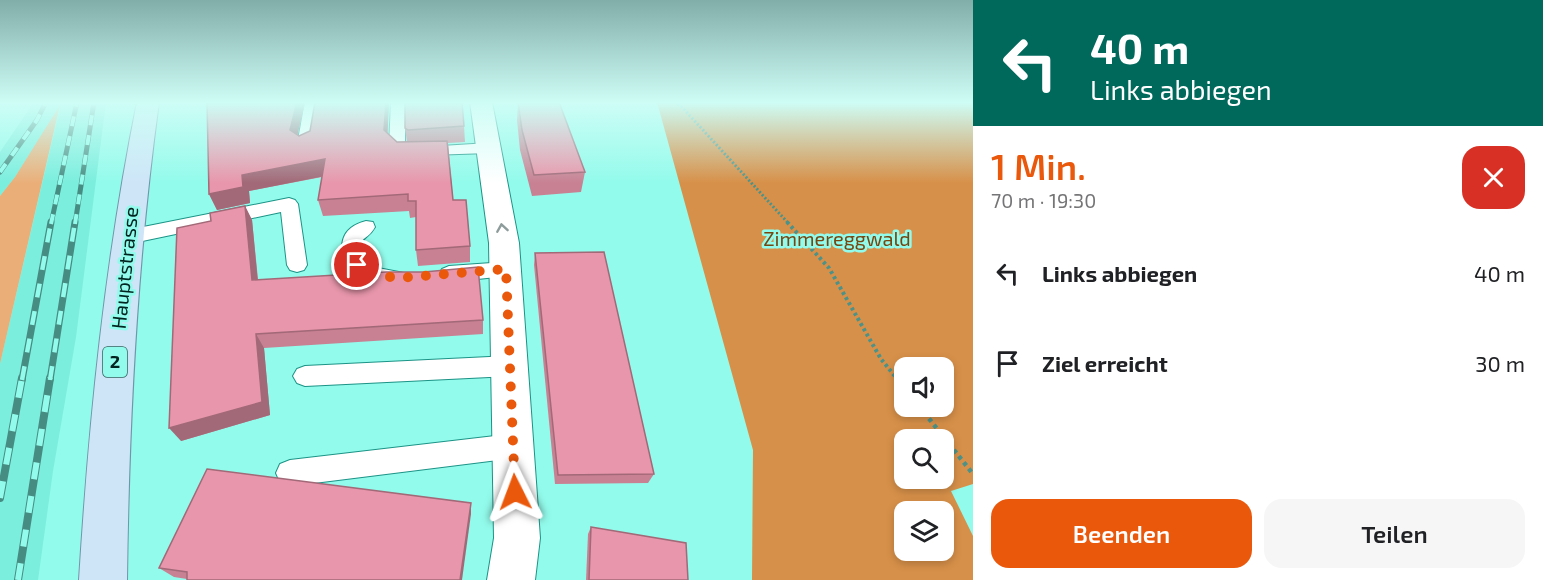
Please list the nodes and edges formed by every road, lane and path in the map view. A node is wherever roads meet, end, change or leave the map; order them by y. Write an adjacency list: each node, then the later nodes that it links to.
1 (144, 129): 9 (main road, Hauptstrasse / 2)
2 (308, 129): 6 (lane)
3 (397, 129): 7 (lane)
4 (486, 129): 7 (street)
5 (702, 129): 15 (path)
6 (305, 145)
7 (489, 148): 11 (street, one-way to 7)
8 (366, 227): 13 (lane)
9 (128, 237): 10 (lane); 21 (main road, Hauptstrasse / 2)
10 (297, 266)
11 (506, 269): 12 (lane); 14 (street)
12 (435, 275)
13 (412, 277)
14 (510, 366): 16 (lane); 18 (street)
15 (894, 375)
16 (305, 376)
17 (928, 417): 20 (path)
18 (513, 446): 19 (lane); 22 (street)
19 (290, 473)
20 (973, 474)
21 (103, 580)
22 (512, 580)

